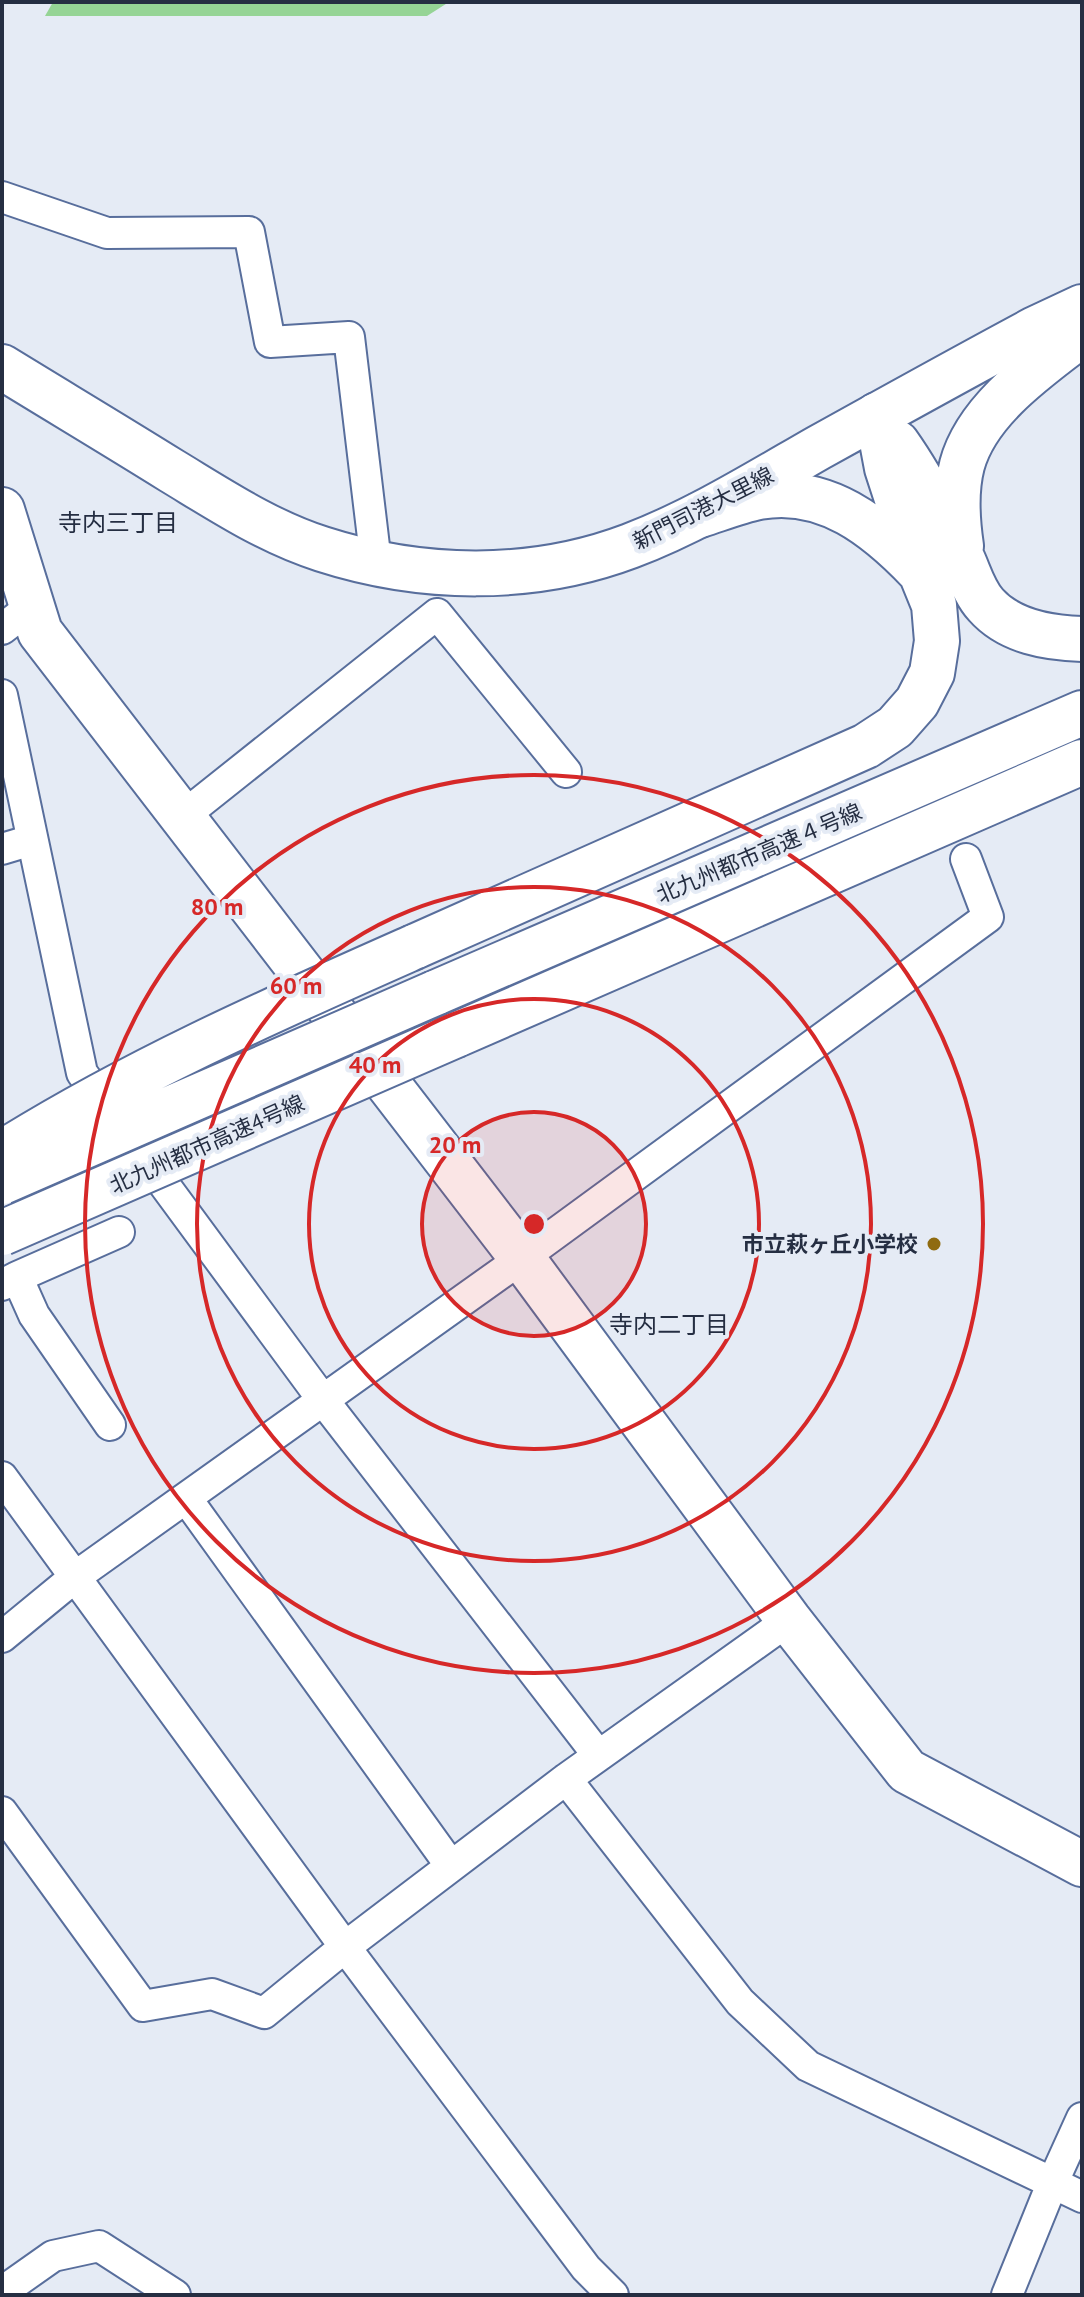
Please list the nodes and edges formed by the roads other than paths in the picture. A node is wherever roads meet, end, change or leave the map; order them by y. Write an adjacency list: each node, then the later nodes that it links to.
1 (2, 197): 9 (street)
2 (1082, 307): 5 (main road, 新門司港大里線)
3 (1082, 334): 8 (main road)
4 (2, 367): 9 (main road, 新門司港大里線)
5 (877, 415): 7 (main road, 新門司港大里線); 8 (main road); 10 (main road)
6 (2, 510): 11 (main road)
7 (700, 515): 9 (main road, 新門司港大里線); 10 (main road)
8 (962, 559): 12 (main road)
9 (376, 563)
10 (921, 573): 22 (main road, bridge)
11 (17, 617): 17 (main road)
12 (1082, 639)
13 (2, 695): 18 (street)
14 (1082, 713): 23 (main road, 北九州都市高速４号線, bridge)
15 (1071, 768): 21 (main road, 北九州都市高速４号線)
16 (566, 772): 17 (street)
17 (182, 817): 26 (main road)
18 (32, 840): 19 (street); 28 (street)
19 (2, 849)
20 (966, 859): 26 (street)
21 (456, 1035): 25 (main road, 北九州都市高速4号線, bridge)
22 (2, 1153)
23 (2, 1182)
24 (119, 1232): 27 (street)
25 (2, 1233)
26 (522, 1258): 28 (street); 33 (main road)
27 (10, 1281): 29 (street)
28 (323, 1400): 31 (street); 35 (street)
29 (110, 1425)
30 (2, 1477): 32 (street)
31 (186, 1498): 32 (street); 39 (street)
32 (75, 1577): 34 (street); 40 (street)
33 (789, 1620): 35 (street); 38 (main road)
34 (2, 1637)
35 (598, 1755): 36 (street)
36 (566, 1779): 39 (street); 42 (street)
37 (2, 1812): 40 (street)
38 (1082, 1864)
39 (451, 1866): 40 (street)
40 (345, 1947): 46 (street)
41 (1082, 2118): 42 (street)
42 (1052, 2184): 43 (street); 47 (street)
43 (1082, 2197)
44 (2, 2292): 45 (street)
45 (175, 2295)
46 (613, 2295)
47 (1007, 2295)

